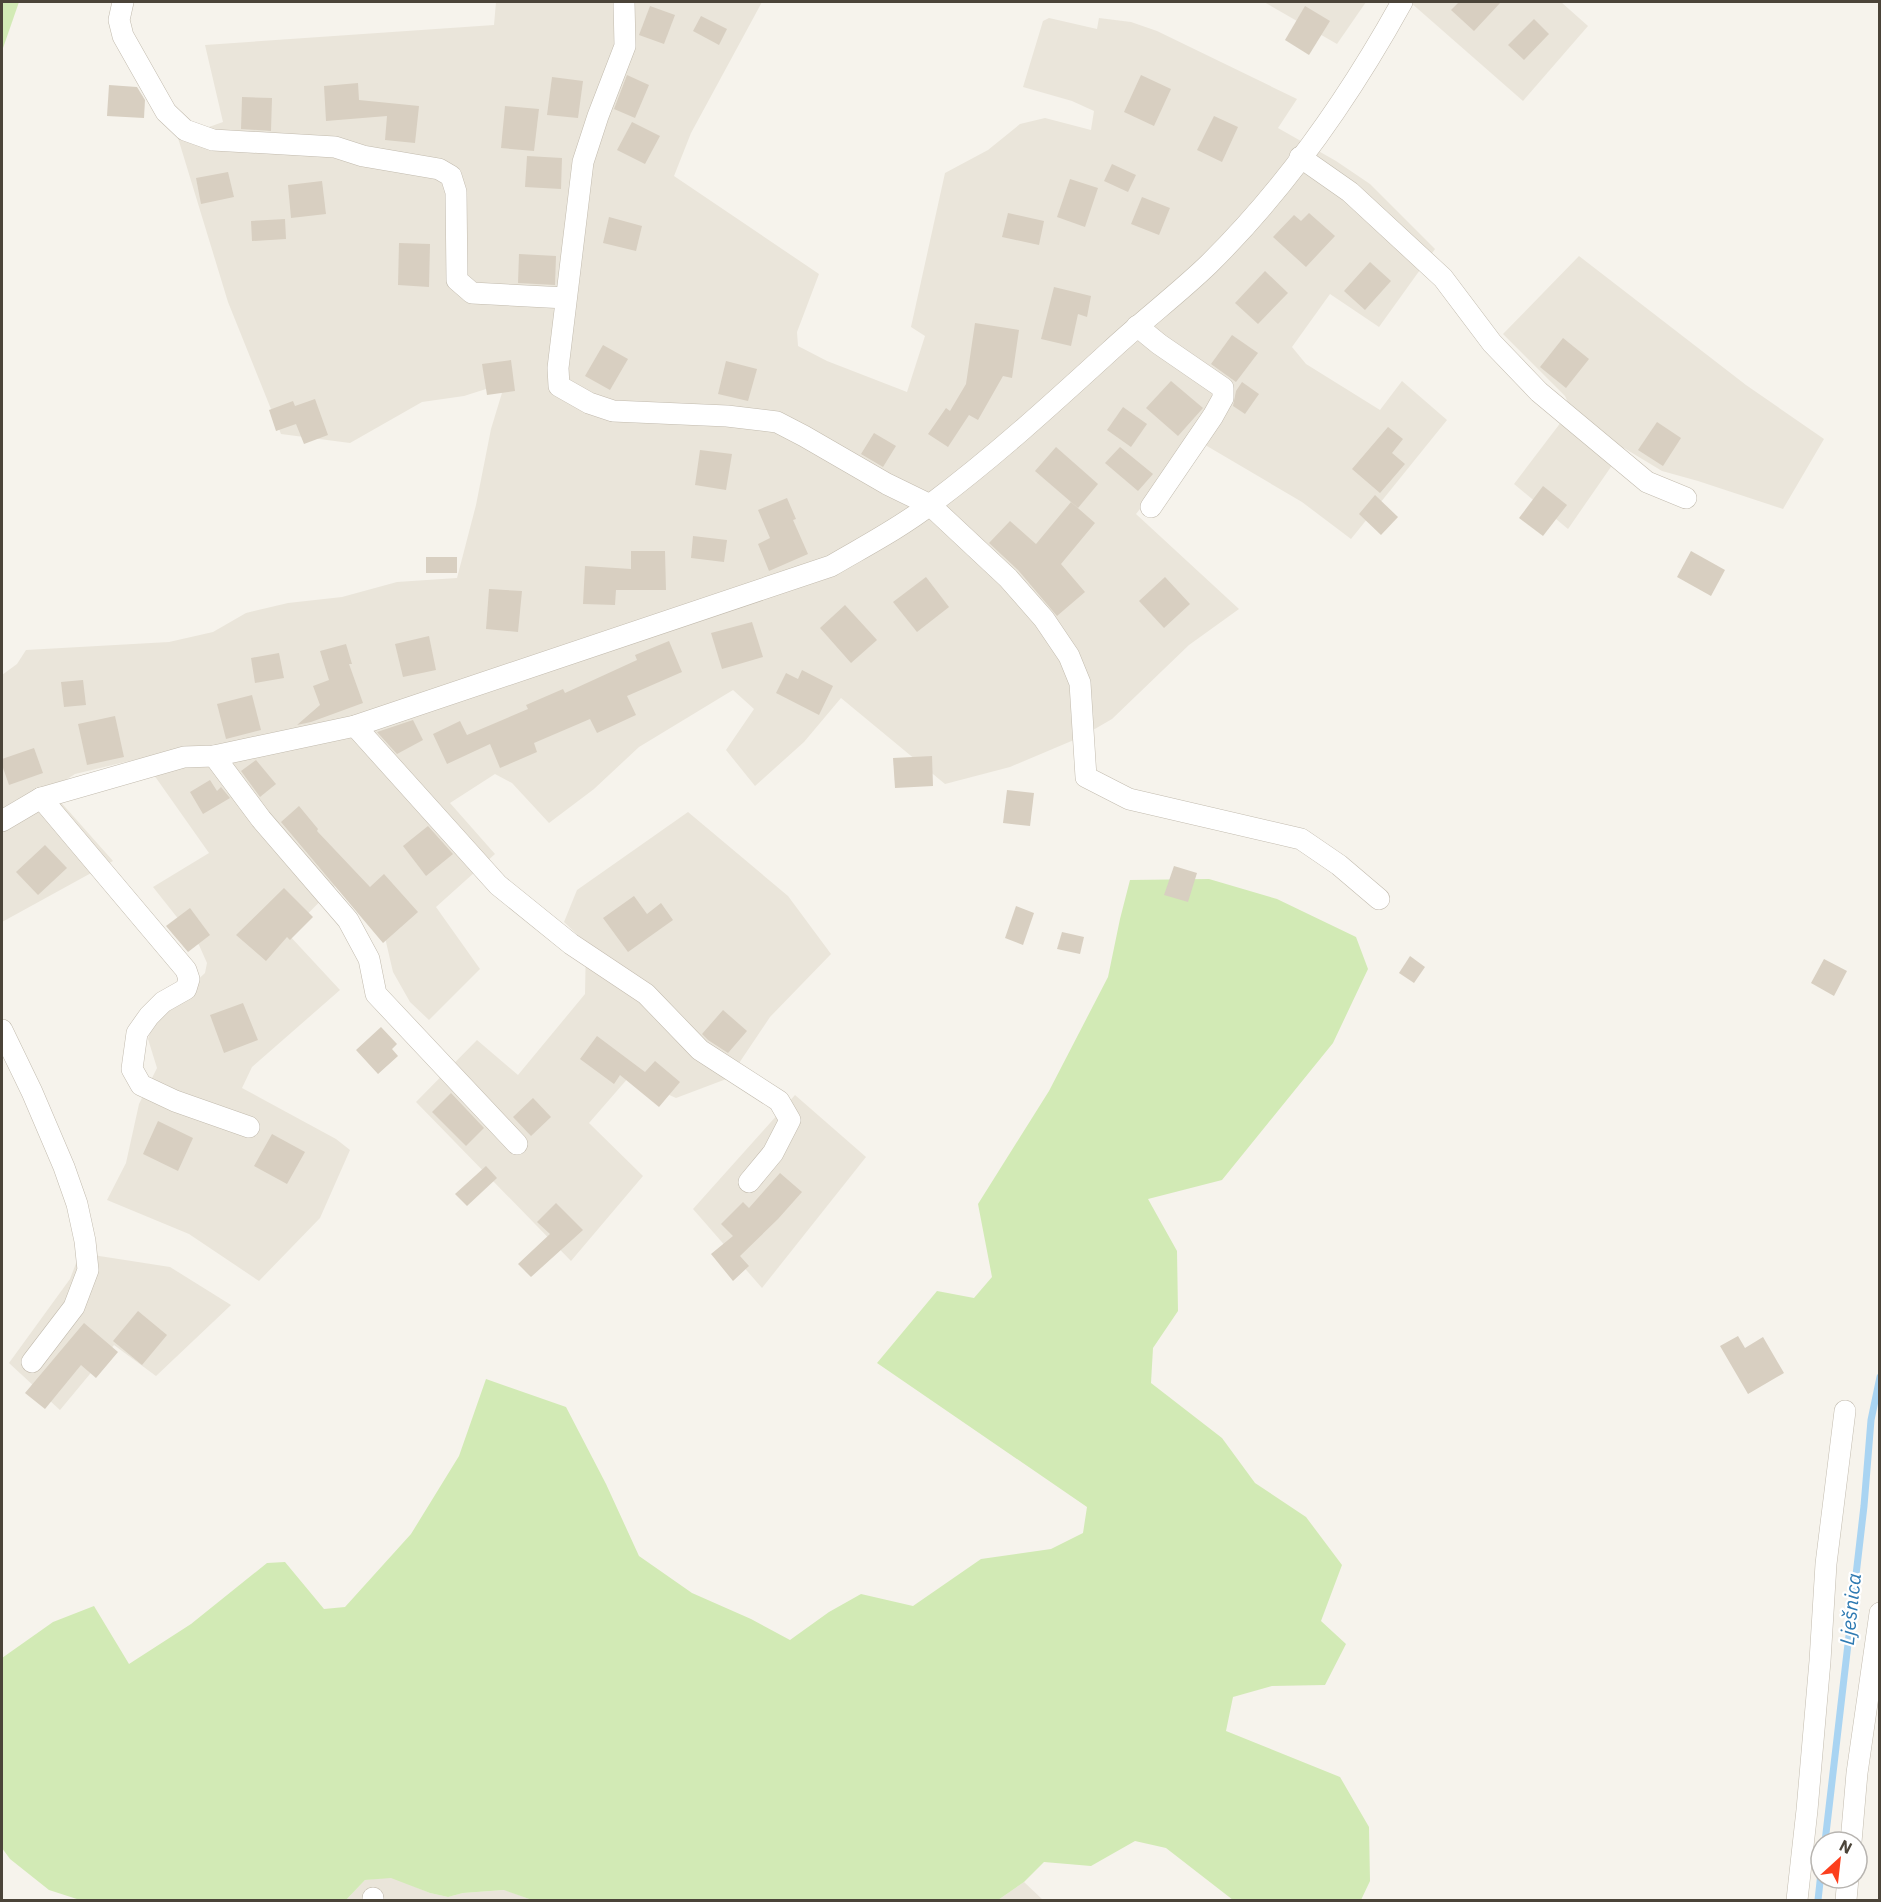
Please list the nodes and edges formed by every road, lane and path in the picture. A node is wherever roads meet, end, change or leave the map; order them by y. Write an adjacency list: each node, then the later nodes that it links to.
1 (123, 2): 5 (street)
2 (624, 2): 5 (street)
3 (1402, 2): 4 (street)
4 (1300, 157): 6 (street); 7 (street)
5 (566, 298): 8 (street)
6 (1137, 326): 8 (street); 9 (street)
7 (1686, 498)
8 (930, 505): 10 (street); 14 (street)
9 (1150, 507)
10 (355, 726): 11 (street); 18 (street)
11 (214, 756): 12 (street); 17 (street)
12 (41, 798): 13 (street); 16 (street)
13 (2, 821)
14 (1380, 899)
15 (2, 1030): 19 (street)
16 (249, 1128)
17 (517, 1144)
18 (749, 1182)
19 (32, 1362)
20 (1845, 1411): 23 (street)
21 (1880, 1613): 22 (street)
22 (1852, 1830)
23 (1797, 1900)

